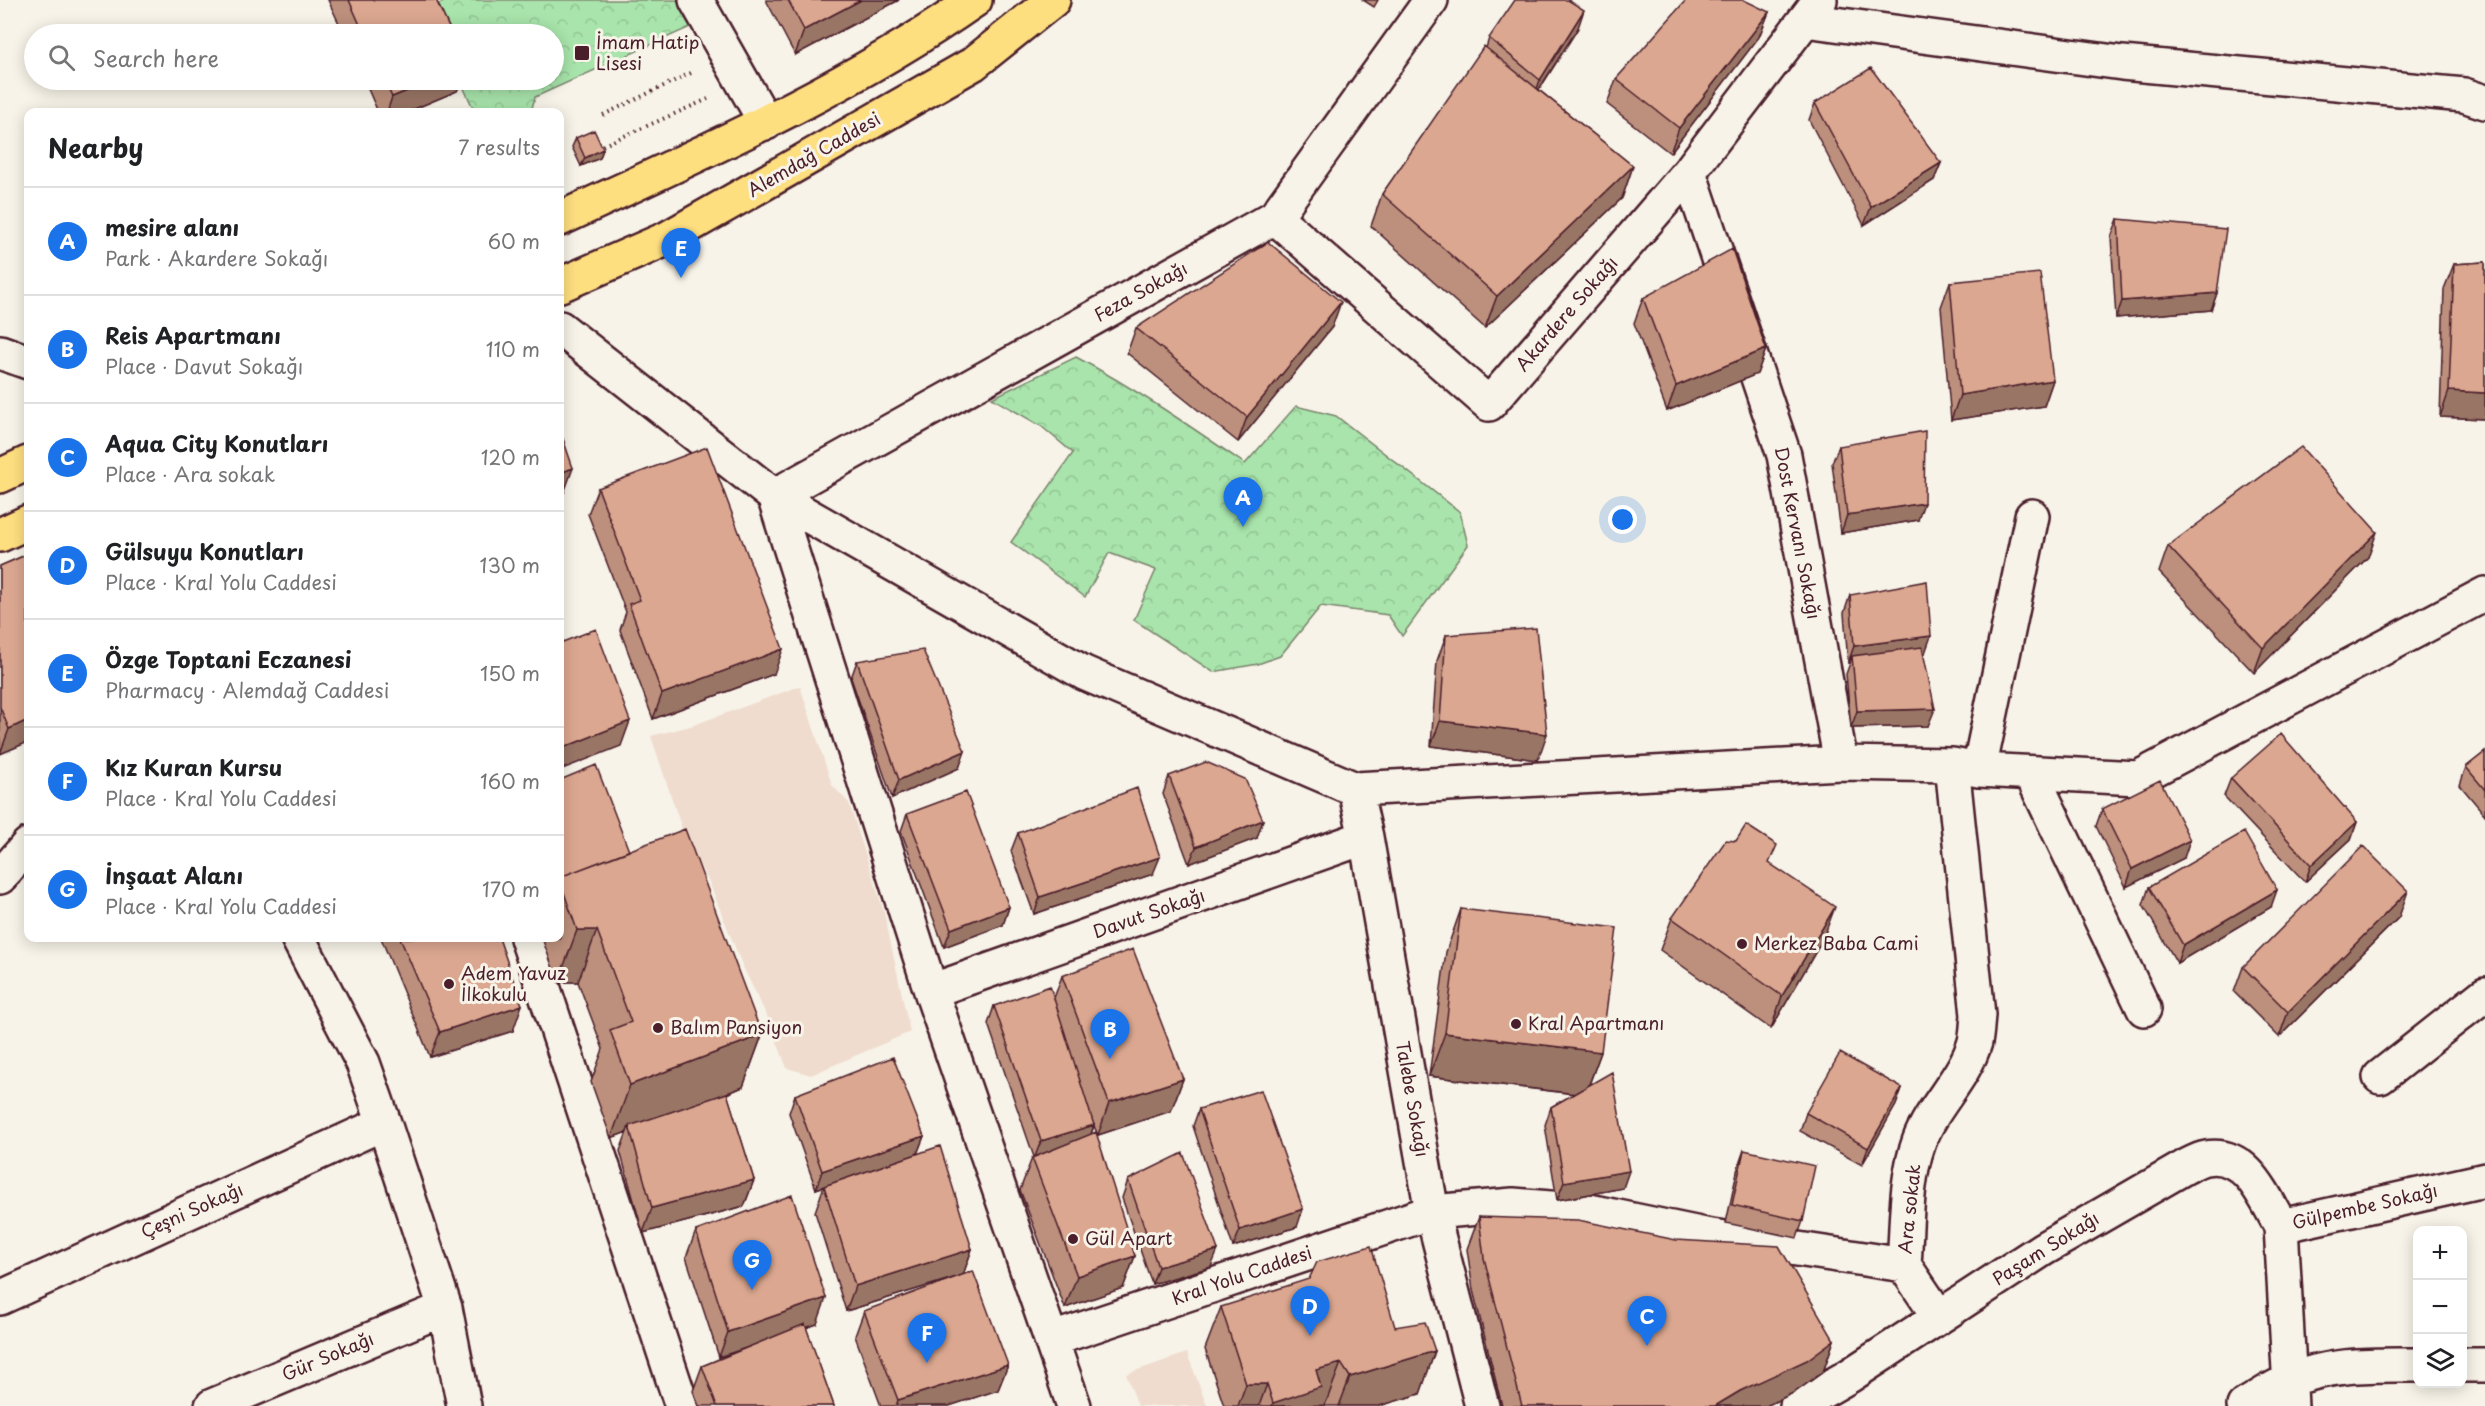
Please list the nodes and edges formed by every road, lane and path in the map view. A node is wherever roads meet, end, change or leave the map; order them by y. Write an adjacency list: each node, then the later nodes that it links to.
1 (696, 0): 7 (street)
2 (975, 0): 10 (main road)
3 (1053, 0): 15 (main road, Alemdağ Caddesi)
4 (1431, 0): 14 (street, Feza Sokağı)
5 (1812, 10): 8 (street); 12 (street, Akardere Sokağı)
6 (681, 78): 9 (path)
7 (744, 82): 10 (street); 11 (path)
8 (2485, 102)
9 (603, 115)
10 (766, 123): 13 (main road)
11 (587, 152)
12 (1689, 172): 14 (street, Akardere Sokağı); 26 (street, Dost Kervanı Sokağı)
13 (564, 217)
14 (1275, 218): 21 (street, Feza Sokağı)
15 (564, 283)
16 (564, 331): 21 (street)
17 (0, 352): 18 (street)
18 (24, 361)
19 (24, 465): 20 (main road)
20 (0, 476)
21 (774, 496): 29 (street); 35 (street)
22 (2032, 516): 27 (street, Ara sokak)
23 (24, 524): 24 (main road)
24 (0, 535)
25 (2485, 594): 28 (street)
26 (1841, 763): 27 (street); 29 (street)
27 (1965, 767): 28 (street); 43 (street, Ara sokak)
28 (2031, 773): 37 (street)
29 (1355, 789): 30 (street, Talebe Sokağı)
30 (1366, 837): 35 (street, Davut Sokağı); 41 (street, Talebe Sokağı)
31 (24, 850): 32 (street)
32 (0, 877)
33 (300, 942): 39 (street)
34 (528, 942): 54 (street)
35 (931, 991): 47 (street)
36 (2485, 994): 38 (street)
37 (2144, 1009)
38 (2380, 1077)
39 (384, 1123): 44 (street, Çeşni Sokağı); 45 (street)
40 (2485, 1179): 42 (street, Gülpembe Sokağı)
41 (1432, 1212): 43 (street, Ara sokak); 47 (street, Kral Yolu Caddesi); 56 (street, Talebe Sokağı)
42 (2281, 1226): 46 (street, Paşam Sokağı); 51 (street, Gülpembe Sokağı)
43 (1904, 1265): 46 (street)
44 (0, 1298)
45 (445, 1308): 52 (street, Gür Sokağı); 53 (street)
46 (1939, 1317): 57 (street, Paşam Sokağı)
47 (1053, 1339): 55 (street)
48 (2413, 1365): 51 (street)
49 (2467, 1365): 50 (street)
50 (2485, 1365)
51 (2290, 1393): 58 (street)
52 (212, 1406)
53 (464, 1406)
54 (682, 1406)
55 (1074, 1406)
56 (1482, 1406)
57 (1797, 1406)
58 (2244, 1406)

